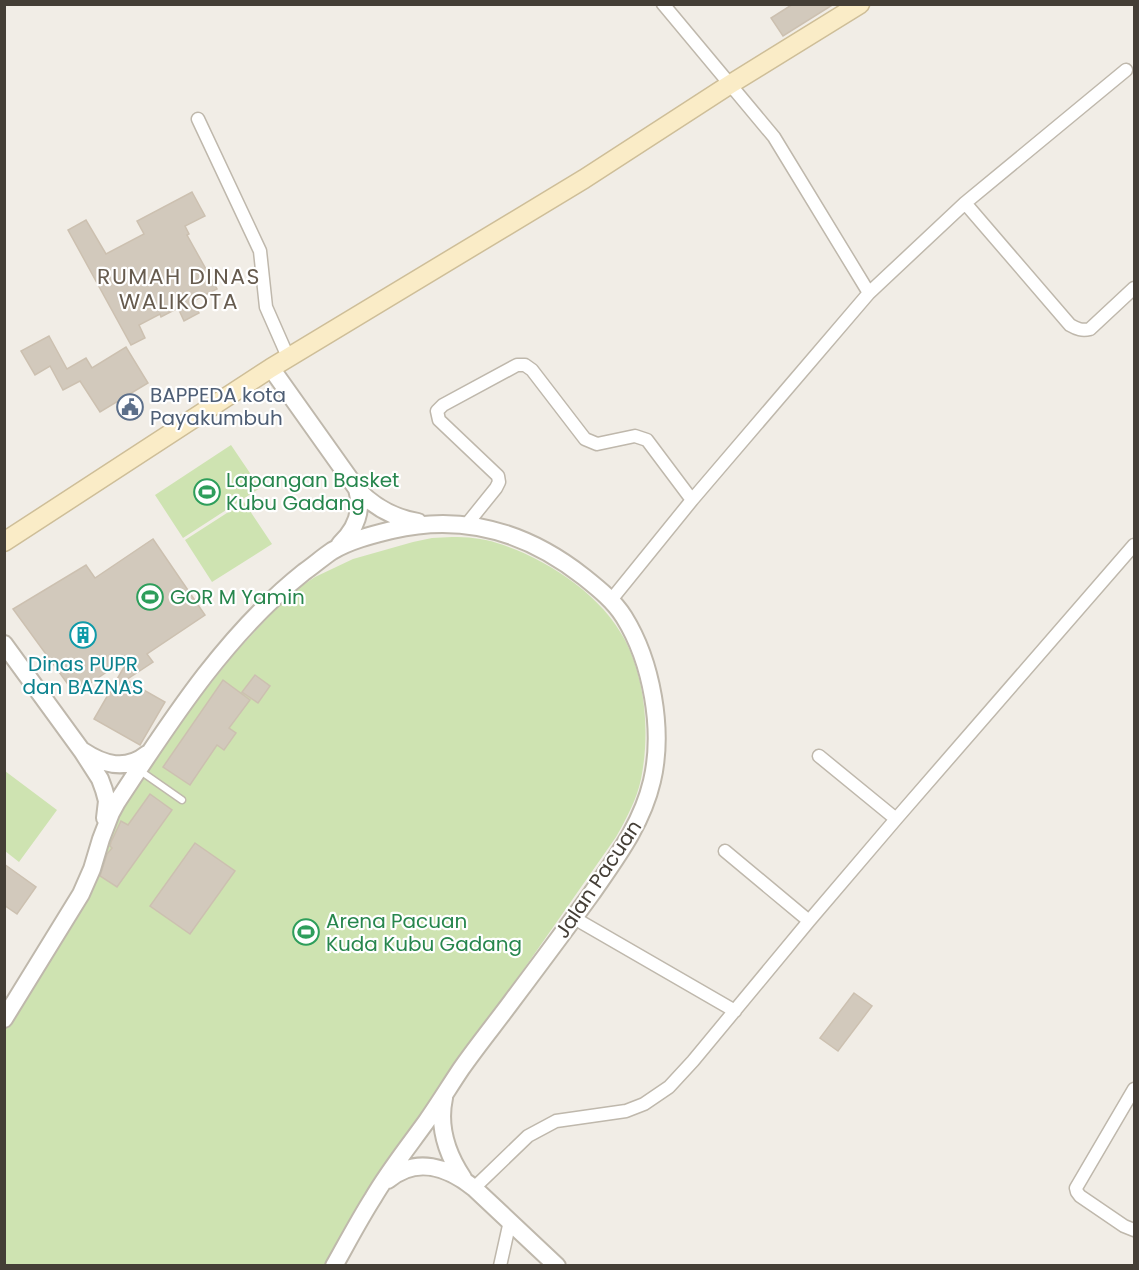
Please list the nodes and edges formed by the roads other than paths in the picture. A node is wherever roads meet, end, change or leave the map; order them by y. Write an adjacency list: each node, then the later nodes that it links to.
1 (663, 4): 4 (street)
2 (860, 4): 4 (main road)
3 (1126, 70): 6 (street)
4 (729, 85): 8 (street); 9 (main road)
5 (198, 119): 9 (street)
6 (965, 202): 7 (street); 8 (street)
7 (1134, 288)
8 (869, 293): 12 (street)
9 (288, 357): 10 (main road)
10 (271, 368): 11 (street); 15 (main road)
11 (357, 489): 13 (street); 17 (street)
12 (692, 500): 14 (street); 18 (street)
13 (428, 524): 14 (street, Jalan Pacuan); 17 (street, Jalan Pacuan)
14 (467, 524): 18 (street, Jalan Pacuan)
15 (4, 542)
16 (1134, 545): 25 (street)
17 (331, 552): 21 (street, Jalan Pacuan)
18 (611, 600): 28 (street, Jalan Pacuan)
19 (4, 644): 20 (street)
20 (82, 751): 21 (street); 26 (street)
21 (151, 752): 23 (street, Jalan Pacuan)
22 (819, 756): 25 (street)
23 (139, 770): 24 (lane); 26 (street, Jalan Pacuan)
24 (182, 800)
25 (896, 819): 29 (street)
26 (100, 839): 31 (street, Jalan Pacuan)
27 (725, 851): 29 (street)
28 (574, 918): 30 (street); 33 (street, Jalan Pacuan)
29 (809, 921): 30 (street)
30 (735, 1011): 34 (street)
31 (4, 1020)
32 (1134, 1089): 37 (street)
33 (445, 1095): 34 (street); 35 (street, Jalan Pacuan)
34 (469, 1183): 35 (street); 36 (street)
35 (378, 1189): 38 (street, Jalan Pacuan)
36 (510, 1221): 39 (street); 40 (street)
37 (1134, 1230)
38 (334, 1266)
39 (500, 1266)
40 (557, 1266)

